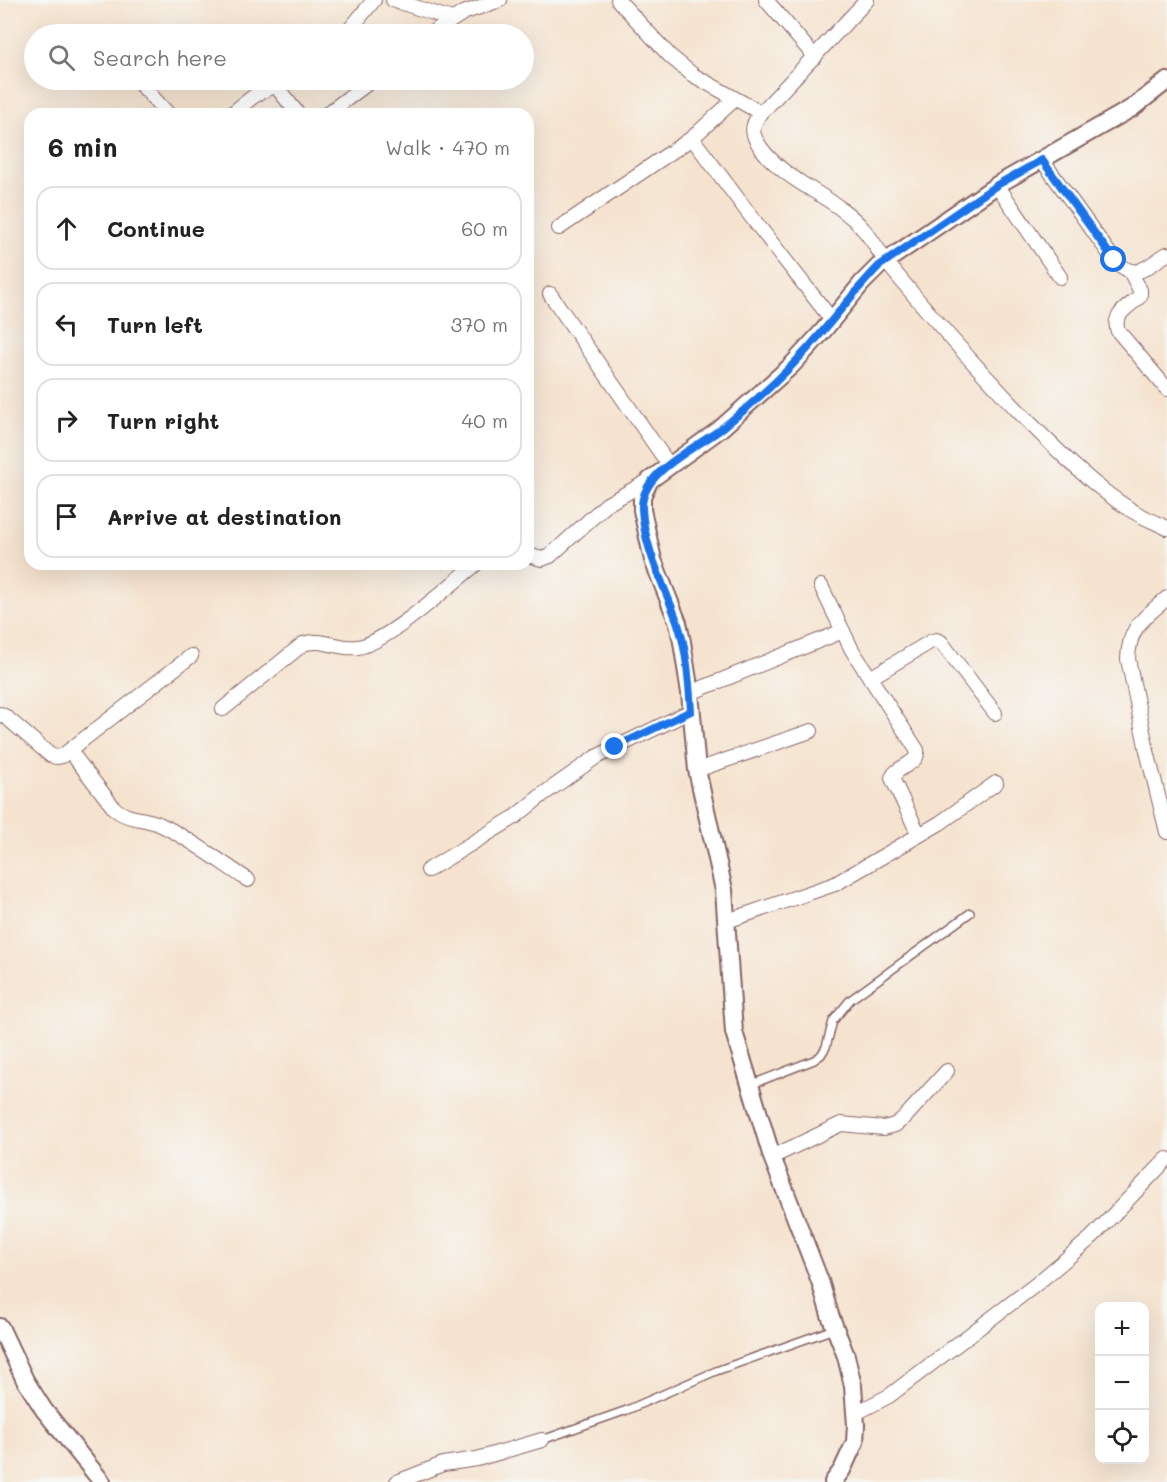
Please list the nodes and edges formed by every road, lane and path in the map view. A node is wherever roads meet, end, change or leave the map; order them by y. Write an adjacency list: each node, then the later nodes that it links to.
1 (374, 0): 8 (street)
2 (393, 0): 7 (street)
3 (500, 0): 7 (street)
4 (618, 0): 16 (street)
5 (766, 0): 10 (street)
6 (867, 0): 10 (street)
7 (452, 19): 9 (street)
8 (354, 24)
9 (445, 24)
10 (814, 57): 21 (street)
11 (1167, 81): 23 (street)
12 (146, 90): 17 (street)
13 (265, 90): 18 (street)
14 (284, 90): 19 (street)
15 (359, 90): 20 (street)
16 (735, 99): 21 (street); 22 (street)
17 (163, 108)
18 (239, 108)
19 (295, 108)
20 (335, 108)
21 (761, 112): 27 (street)
22 (692, 138): 25 (street); 31 (street)
23 (1042, 160): 24 (street); 28 (street)
24 (997, 185): 27 (street); 29 (street)
25 (559, 228)
26 (1167, 254): 28 (street)
27 (885, 261): 31 (street); 35 (street)
28 (1131, 273): 32 (street)
29 (1060, 277)
30 (550, 294): 33 (street)
31 (832, 320): 33 (street)
32 (1167, 389)
33 (669, 465): 34 (street)
34 (650, 480): 36 (street); 43 (street)
35 (1165, 525)
36 (534, 557)
37 (469, 570): 44 (street)
38 (821, 586): 40 (street)
39 (1167, 598): 52 (street)
40 (843, 631): 42 (street); 43 (street)
41 (191, 656): 49 (street)
42 (870, 678): 46 (street); 53 (street)
43 (690, 693): 45 (street)
44 (224, 709)
45 (691, 711): 50 (street); 54 (street)
46 (995, 713)
47 (0, 714): 49 (street)
48 (811, 731): 50 (street)
49 (70, 751): 55 (street)
50 (697, 770): 57 (street)
51 (996, 783): 53 (street)
52 (1167, 832)
53 (919, 836): 57 (street)
54 (428, 870)
55 (248, 880)
56 (970, 913): 59 (lane)
57 (728, 921): 59 (street)
58 (947, 1071): 60 (street)
59 (750, 1085): 60 (street)
60 (772, 1157): 62 (street)
61 (1167, 1159): 64 (street)
62 (831, 1315): 64 (street); 65 (lane)
63 (0, 1327): 67 (street)
64 (856, 1427): 66 (street)
65 (542, 1440): 68 (street)
66 (841, 1478)
67 (102, 1482)
68 (397, 1482)

